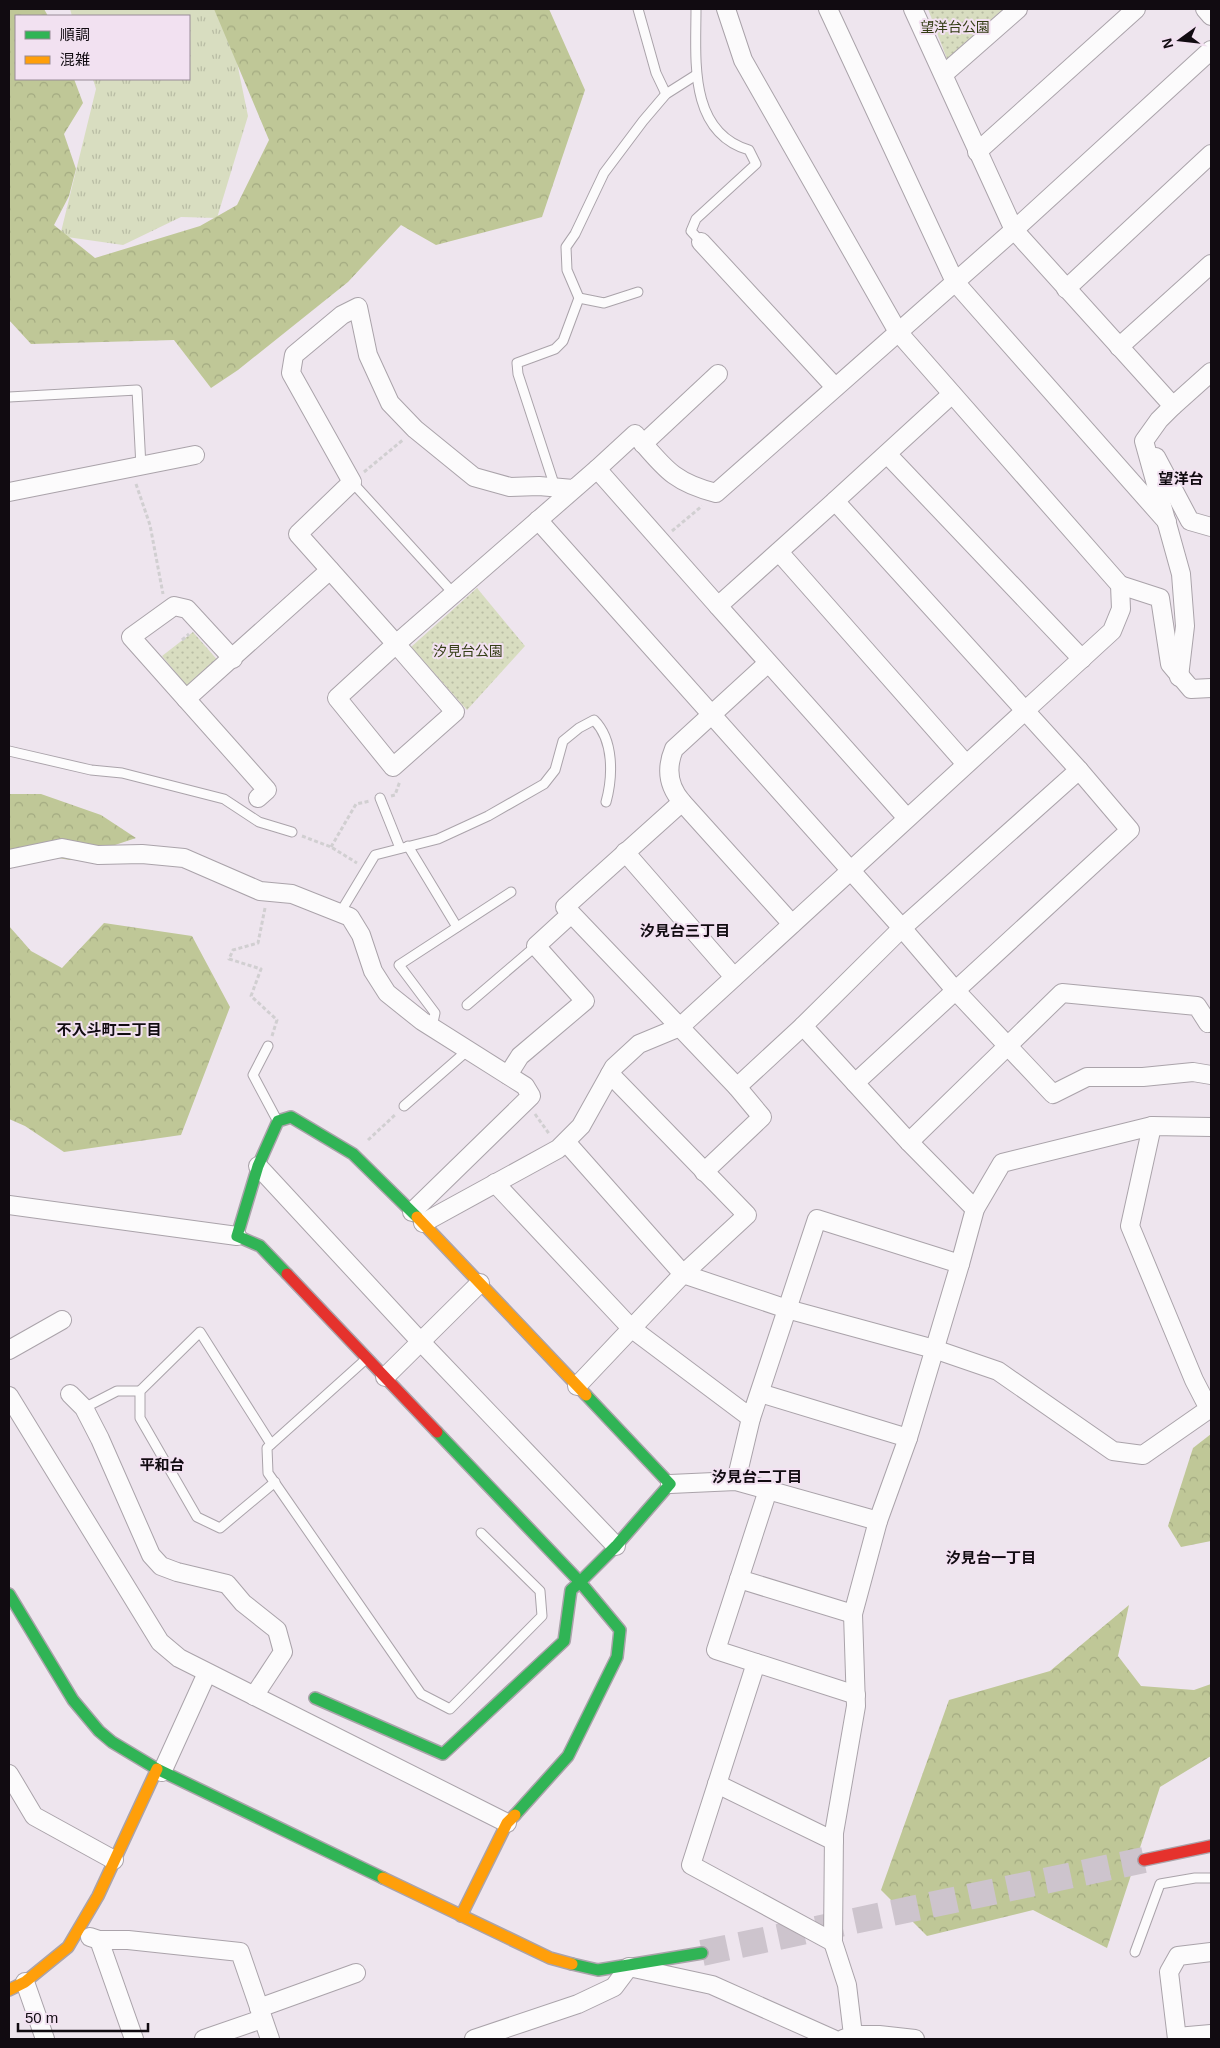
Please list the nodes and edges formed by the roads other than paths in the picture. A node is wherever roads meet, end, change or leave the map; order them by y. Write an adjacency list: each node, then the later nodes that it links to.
1 (638, 9): 13 (lane)
2 (696, 9): 12 (lane)
3 (726, 9): 23 (street)
4 (828, 9): 19 (street)
5 (913, 9): 11 (street)
6 (1018, 9): 11 (street)
7 (1136, 9): 14 (street)
8 (1205, 9): 9 (street)
9 (1211, 16)
10 (1211, 50): 16 (street)
11 (944, 74): 14 (street)
12 (696, 75): 13 (lane); 17 (lane)
13 (666, 94): 22 (lane)
14 (978, 152): 16 (street)
15 (1211, 154): 20 (street)
16 (1014, 230): 19 (street); 20 (street)
17 (701, 242): 27 (street)
18 (1211, 264): 24 (street)
19 (955, 282): 23 (street); 43 (street)
20 (1066, 289): 24 (street)
21 (638, 292): 22 (lane)
22 (578, 298): 38 (lane)
23 (898, 332): 27 (street); 28 (street)
24 (1119, 347): 30 (street)
25 (1211, 372): 30 (street)
26 (718, 374): 31 (street)
27 (834, 387): 31 (street)
28 (952, 394): 33 (street); 47 (street)
29 (9, 397): 35 (lane)
30 (1173, 406): 32 (street)
31 (643, 444): 36 (street)
32 (1146, 451): 43 (street); 44 (street)
33 (887, 454): 41 (street); 52 (street)
34 (195, 456): 35 (street)
35 (136, 468): 40 (street)
36 (597, 469): 39 (street); 49 (street)
37 (352, 482): 38 (street); 46 (street); 48 (lane)
38 (555, 487): 39 (street)
39 (573, 490): 42 (street)
40 (9, 492)
41 (835, 501): 45 (street); 57 (street)
42 (538, 520): 48 (street); 58 (street)
43 (1167, 522): 54 (street)
44 (1211, 527)
45 (779, 552): 49 (street); 60 (street)
46 (330, 570): 50 (street); 51 (street)
47 (1120, 585): 52 (street); 54 (street)
48 (454, 594): 50 (street)
49 (718, 606): 53 (street)
50 (396, 644): 50 (street)
51 (233, 659): 56 (street); 56 (street)
52 (1082, 659): 57 (street)
53 (768, 663): 58 (street); 66 (street)
54 (1179, 677): 55 (street)
55 (1211, 688)
56 (186, 699): 62 (street)
57 (1024, 712): 60 (street); 61 (street)
58 (710, 714): 65 (street); 71 (street)
59 (9, 751): 67 (lane)
60 (966, 764): 66 (street)
61 (1079, 770): 77 (street); 80 (street)
62 (258, 798)
63 (380, 798): 68 (lane)
64 (606, 802): 68 (lane)
65 (682, 802): 69 (street); 75 (street)
66 (907, 818): 71 (street)
67 (292, 832)
68 (404, 847): 73 (lane); 76 (lane)
69 (624, 852): 74 (street); 79 (street)
70 (9, 859): 73 (street)
71 (850, 871): 75 (street); 77 (street)
72 (511, 892): 76 (lane)
73 (340, 913): 84 (street)
74 (571, 914): 78 (street); 85 (street)
75 (792, 924): 79 (street)
76 (457, 927): 84 (lane)
77 (902, 928): 80 (street); 83 (street)
78 (536, 946): 81 (lane); 90 (street)
79 (734, 977): 85 (street)
80 (955, 990): 87 (street); 92 (street)
81 (466, 1005)
82 (1211, 1022): 87 (street)
83 (803, 1026): 92 (street); 93 (street)
84 (432, 1027): 88 (street)
85 (680, 1027): 89 (street); 93 (street)
86 (268, 1046): 95 (lane)
87 (1009, 1046): 91 (street); 99 (street)
88 (468, 1050): 90 (street); 94 (lane)
89 (610, 1074): 98 (street); 101 (street)
90 (508, 1075): 105 (street)
91 (1211, 1075)
92 (855, 1083): 99 (street)
93 (737, 1087): 101 (street)
94 (404, 1106)
95 (278, 1120): 100 (street); 105 (street)
96 (1152, 1126): 97 (street); 104 (street); 114 (street)
97 (1211, 1128)
98 (558, 1138): 102 (street); 108 (street)
99 (909, 1142): 104 (street)
100 (258, 1166): 106 (street); 113 (street)
101 (704, 1172): 108 (street)
102 (495, 1184): 105 (street); 112 (street)
103 (9, 1205): 106 (street)
104 (975, 1209): 107 (street)
105 (417, 1217): 109 (street)
106 (237, 1236): 116 (street)
107 (960, 1264): 110 (street); 114 (street)
108 (683, 1274): 110 (street); 112 (street)
109 (480, 1283): 113 (street); 118 (street)
110 (787, 1309): 114 (street); 120 (street)
111 (62, 1320): 115 (street)
112 (631, 1328): 118 (street); 124 (street)
113 (420, 1341): 117 (street); 133 (street)
114 (934, 1349): 125 (street)
115 (9, 1350)
116 (367, 1358): 117 (street); 126 (lane)
117 (384, 1377): 135 (street)
118 (577, 1386): 129 (street)
119 (140, 1391): 123 (lane); 126 (lane); 128 (lane)
120 (760, 1393): 124 (street); 125 (street)
121 (70, 1394): 123 (street)
122 (9, 1396): 139 (street)
123 (84, 1408): 141 (street)
124 (751, 1418): 127 (street)
125 (908, 1438): 131 (street)
126 (271, 1444): 128 (lane)
127 (736, 1481): 129 (street); 130 (street)
128 (274, 1482): 132 (lane)
129 (670, 1484): 133 (street)
130 (768, 1490): 131 (street); 134 (street)
131 (878, 1521): 137 (street)
132 (481, 1533)
133 (616, 1546): 135 (street)
134 (739, 1579): 137 (street); 138 (street)
135 (580, 1582): 142 (street); 146 (street)
136 (9, 1594): 143 (street)
137 (853, 1614): 140 (street)
138 (756, 1663): 140 (street); 145 (street)
139 (207, 1673): 141 (street); 143 (street)
140 (856, 1695): 147 (street)
141 (254, 1696): 146 (street)
142 (315, 1698)
143 (159, 1770): 149 (street); 152 (street)
144 (9, 1774): 149 (street)
145 (717, 1784): 147 (street); 155 (street)
146 (507, 1823): 152 (street)
147 (834, 1841): 155 (street)
148 (1211, 1846): 150 (street)
149 (114, 1860): 153 (street)
150 (1144, 1860)
151 (1211, 1878): 156 (lane)
152 (461, 1916): 159 (street)
153 (77, 1932): 154 (street); 161 (street)
154 (99, 1940): 162 (street); 167 (street)
155 (833, 1942): 164 (street)
156 (1135, 1952)
157 (1211, 1952): 165 (street)
158 (702, 1953): 159 (street)
159 (629, 1967): 170 (street); 171 (street)
160 (356, 1972): 162 (street)
161 (17, 1986): 166 (street)
162 (260, 2013): 168 (street); 169 (street)
163 (1211, 2034): 165 (street)
164 (848, 2037): 172 (street)
165 (1177, 2038)
166 (45, 2039)
167 (134, 2039)
168 (204, 2039)
169 (270, 2039)
170 (474, 2039)
171 (833, 2039)
172 (915, 2039)

